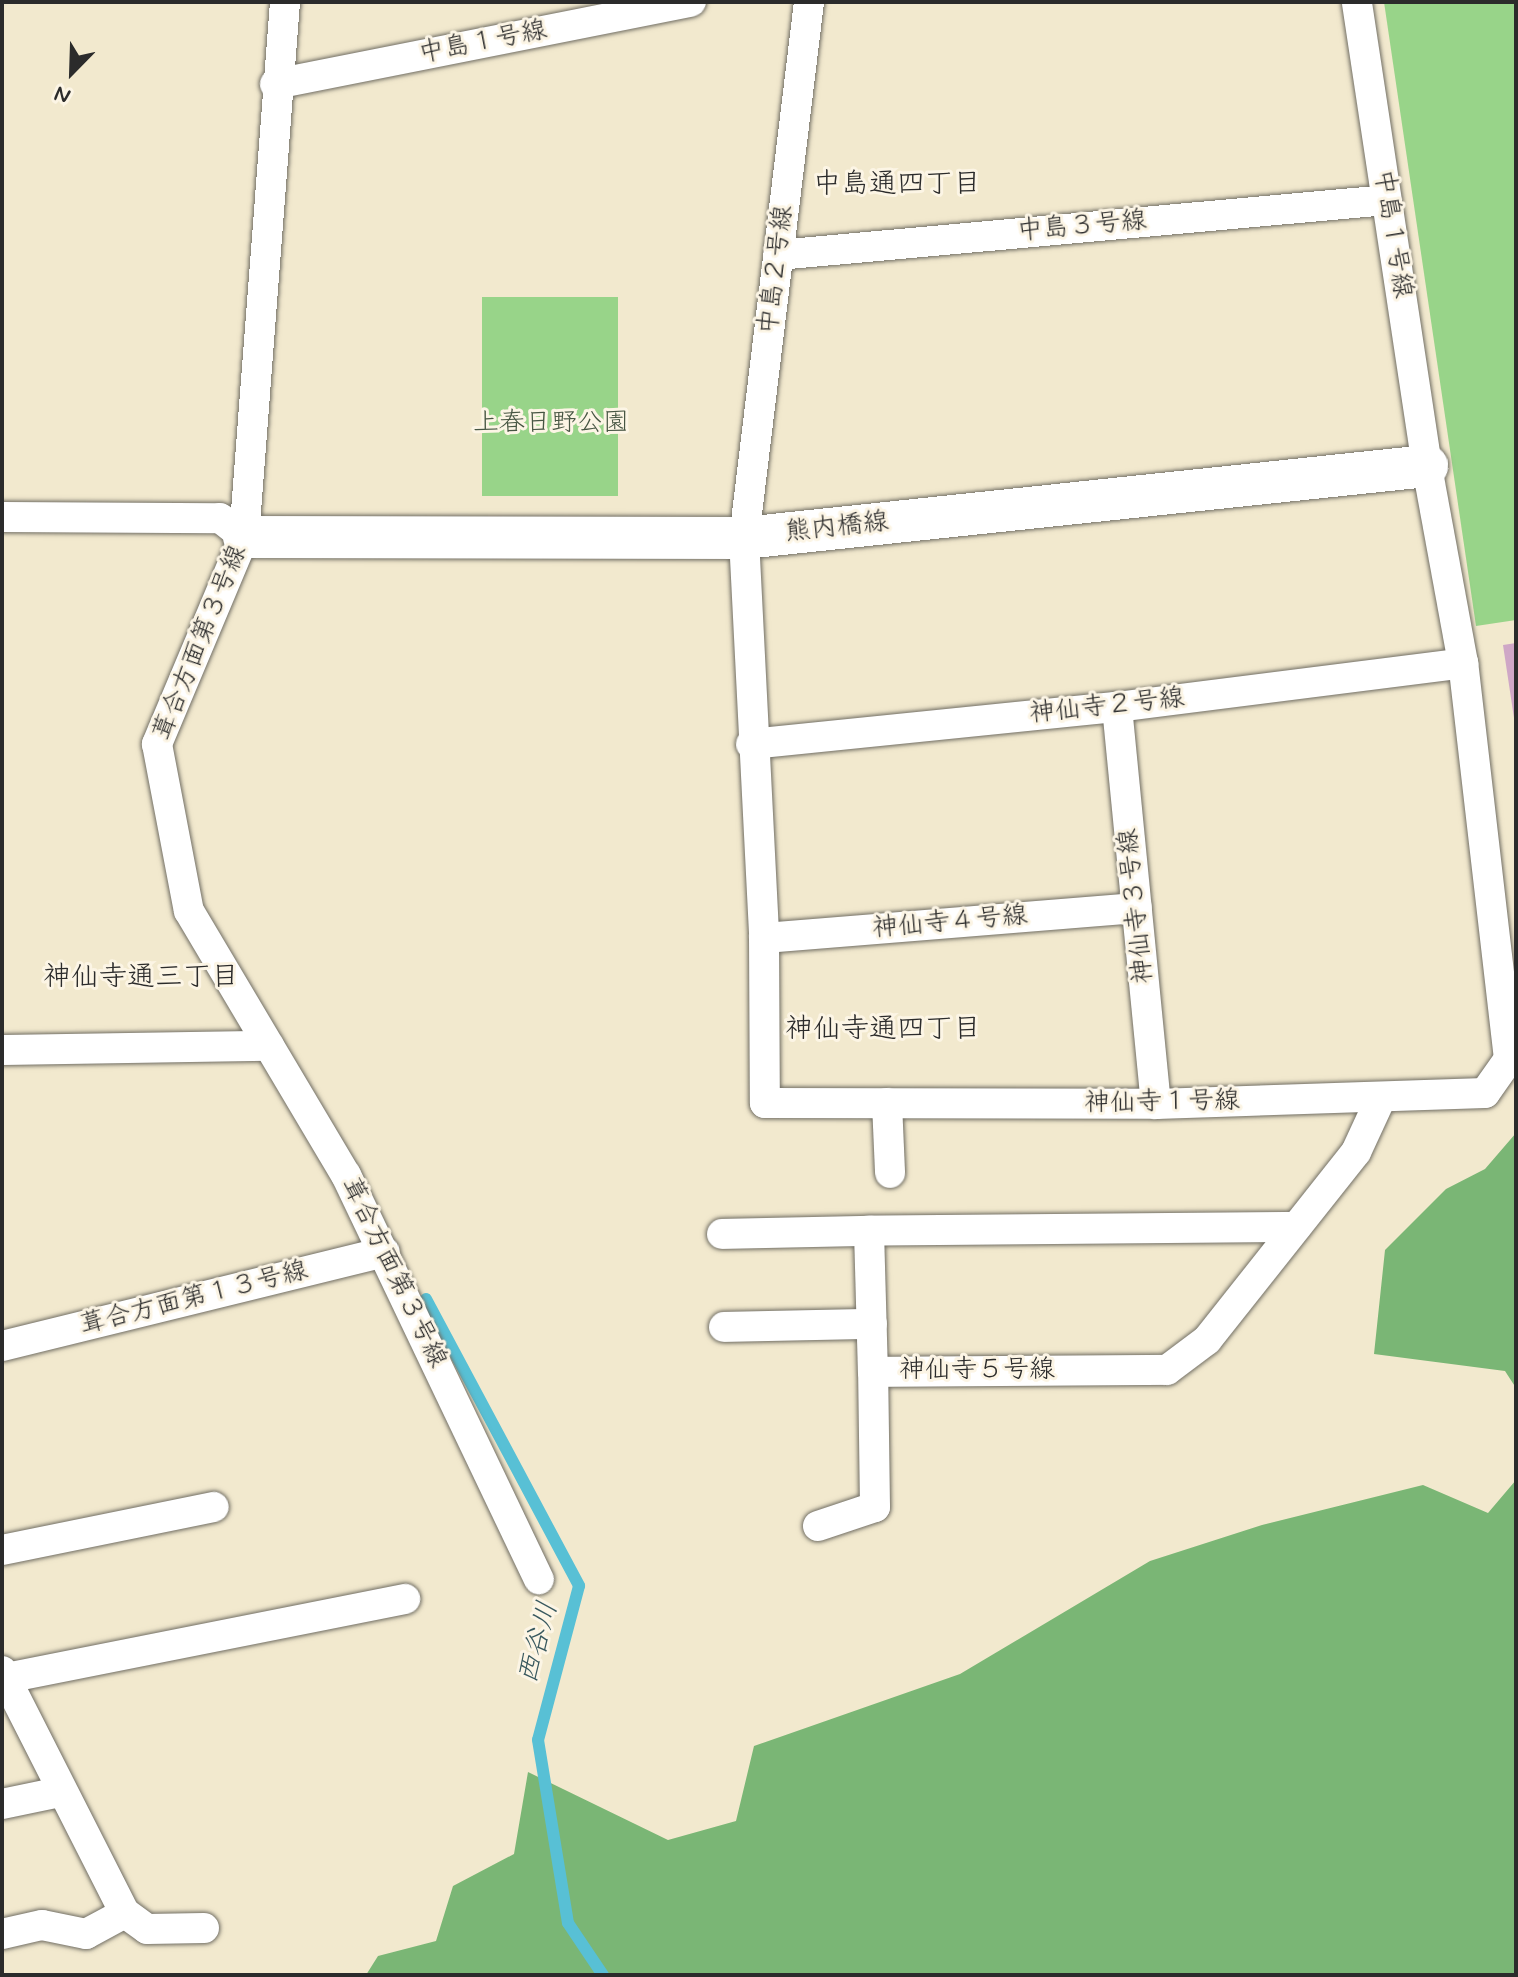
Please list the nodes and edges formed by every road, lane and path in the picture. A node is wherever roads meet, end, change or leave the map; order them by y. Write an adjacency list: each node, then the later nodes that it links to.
1 (285, 2): 5 (street, 葺合方面第３号線)
2 (691, 2): 5 (street, 中島１号線)
3 (809, 2): 7 (street, 中島２号線)
4 (1357, 2): 6 (street, 中島１号線)
5 (275, 84): 10 (street, 葺合方面第３号線)
6 (1387, 200): 7 (street, 中島３号線); 8 (street, 中島１号線)
7 (778, 255): 11 (street, 中島２号線)
8 (1427, 466): 11 (street, 熊内橋線); 12 (street, 神仙寺１号線)
9 (2, 517): 10 (street)
10 (244, 537): 11 (street, 熊内橋線); 17 (street, 葺合方面第３号線)
11 (744, 538): 14 (street, 神仙寺１号線)
12 (1463, 663): 13 (street, 神仙寺２号線); 19 (street, 神仙寺１号線)
13 (1117, 707): 14 (street, 神仙寺２号線); 15 (street, 神仙寺３号線)
14 (751, 744): 16 (street, 神仙寺１号線)
15 (1137, 908): 16 (street, 神仙寺４号線); 21 (street, 神仙寺３号線)
16 (764, 938): 20 (street, 神仙寺１号線)
17 (269, 1046): 18 (street); 26 (street, 葺合方面第３号線)
18 (2, 1050)
19 (1381, 1098): 21 (street, 神仙寺１号線); 23 (street, 神仙寺５号線)
20 (887, 1103): 21 (street, 神仙寺１号線); 22 (street)
21 (1156, 1104)
22 (890, 1173)
23 (1296, 1227): 24 (street); 30 (street, 神仙寺５号線)
24 (869, 1231): 25 (street); 27 (street, 神仙寺５号線)
25 (722, 1234)
26 (385, 1252): 29 (street, 葺合方面第１３号線); 34 (street, 葺合方面第３号線)
27 (872, 1324): 28 (street); 30 (street, 神仙寺５号線)
28 (724, 1327)
29 (2, 1346)
30 (873, 1372): 32 (street)
31 (214, 1507): 33 (street)
32 (818, 1526)
33 (2, 1550)
34 (539, 1579)
35 (405, 1599): 36 (street)
36 (4, 1675): 37 (street)
37 (60, 1792): 38 (street); 39 (street)
38 (2, 1804)
39 (125, 1913): 40 (street); 41 (street)
40 (204, 1928)
41 (2, 1934)

